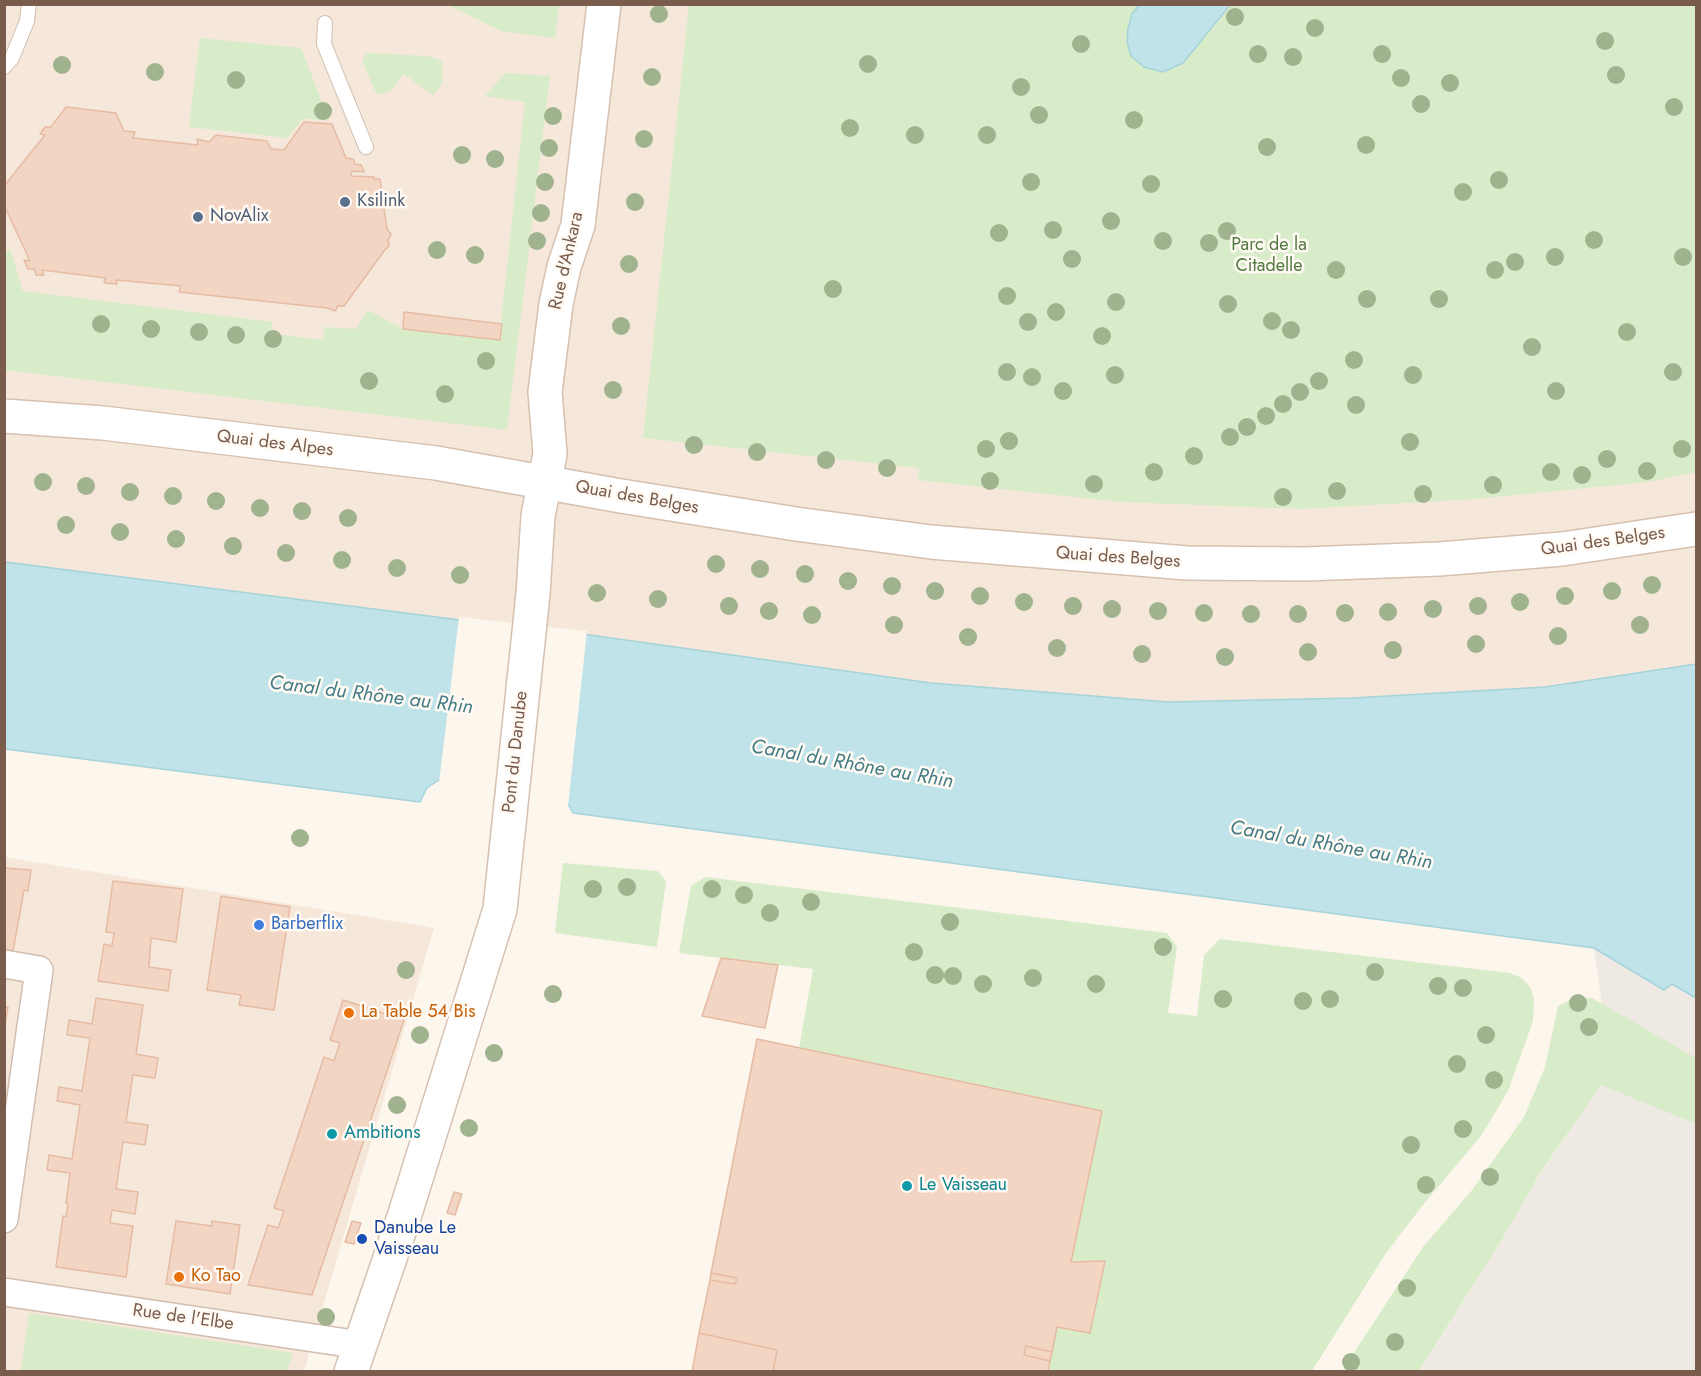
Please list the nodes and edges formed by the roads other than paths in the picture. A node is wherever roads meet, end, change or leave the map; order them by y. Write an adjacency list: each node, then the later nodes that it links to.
1 (29, 4): 4 (lane)
2 (604, 4): 7 (main road, Rue d'Ankara)
3 (325, 23): 5 (lane)
4 (4, 67)
5 (366, 147)
6 (4, 416): 7 (main road, Quai des Alpes)
7 (544, 481): 8 (main road, Quai des Belges); 9 (main road, Rue d'Ankara)
8 (1696, 529)
9 (533, 594): 13 (main road, Pont du Danube)
10 (4, 964): 11 (street)
11 (4, 1219)
12 (4, 1292): 13 (street, Rue de l'Elbe)
13 (356, 1358)

